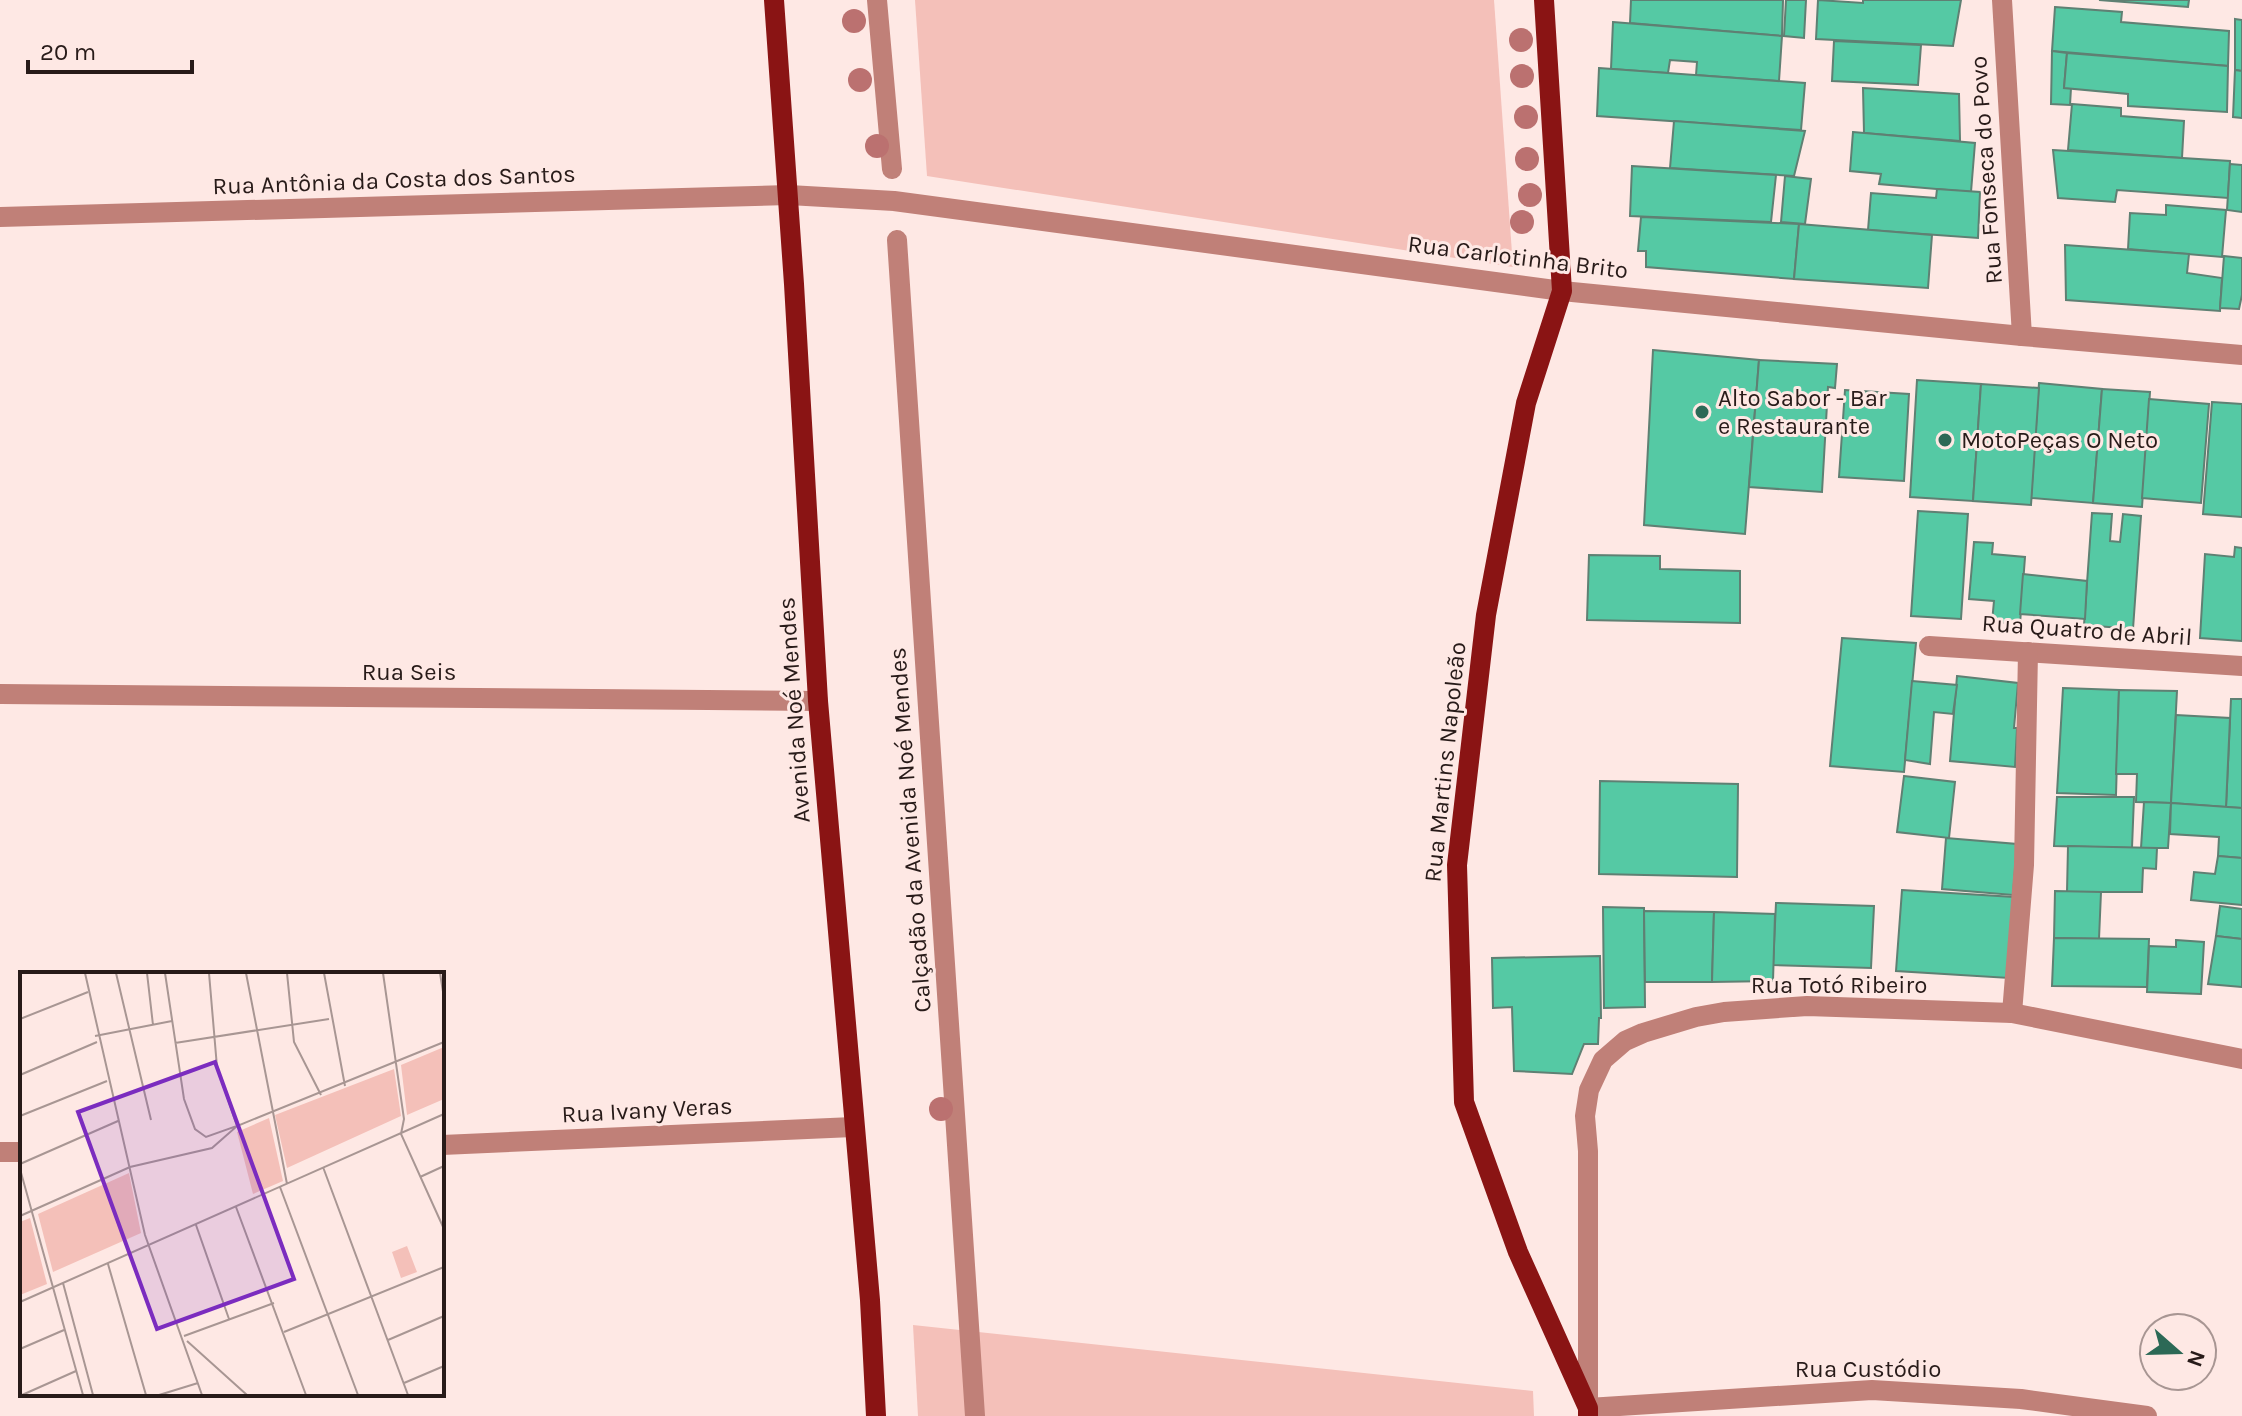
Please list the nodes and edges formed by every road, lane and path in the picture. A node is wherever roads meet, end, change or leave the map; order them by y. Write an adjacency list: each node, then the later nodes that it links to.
1 (774, 0): 6 (main road, Avenida Noé Mendes)
2 (877, 0): 5 (street)
3 (1544, 0): 9 (main road)
4 (2002, 0): 10 (street, Rua Fonseca do Povo)
5 (892, 169)
6 (789, 195): 7 (street, Rua Antônia da Costa dos Santos); 9 (street, Rua Carlotinha Brito); 16 (main road, Avenida Noé Mendes)
7 (0, 217)
8 (897, 240): 23 (street, Calçadão da Avenida Noé Mendes)
9 (1562, 291): 10 (street, Rua Carlotinha Brito); 21 (main road, Rua Martins Napoleão)
10 (2022, 336): 11 (street, Rua Carlotinha Brito)
11 (2242, 355)
12 (1929, 646): 13 (street, Rua Quatro de Abril)
13 (2028, 652): 14 (street, Rua Quatro de Abril); 17 (street)
14 (2242, 666)
15 (0, 694): 16 (street, Rua Seis)
16 (818, 701): 19 (main road, Avenida Noé Mendes)
17 (2012, 1013): 18 (street, Rua Totó Ribeiro); 21 (street, Rua Totó Ribeiro)
18 (2242, 1059)
19 (853, 1127): 20 (street, Rua Ivany Veras); 22 (main road, Avenida Noé Mendes)
20 (444, 1145)
21 (1588, 1412): 24 (street, Rua Custódio)
22 (876, 1416)
23 (975, 1416)
24 (2147, 1416)

